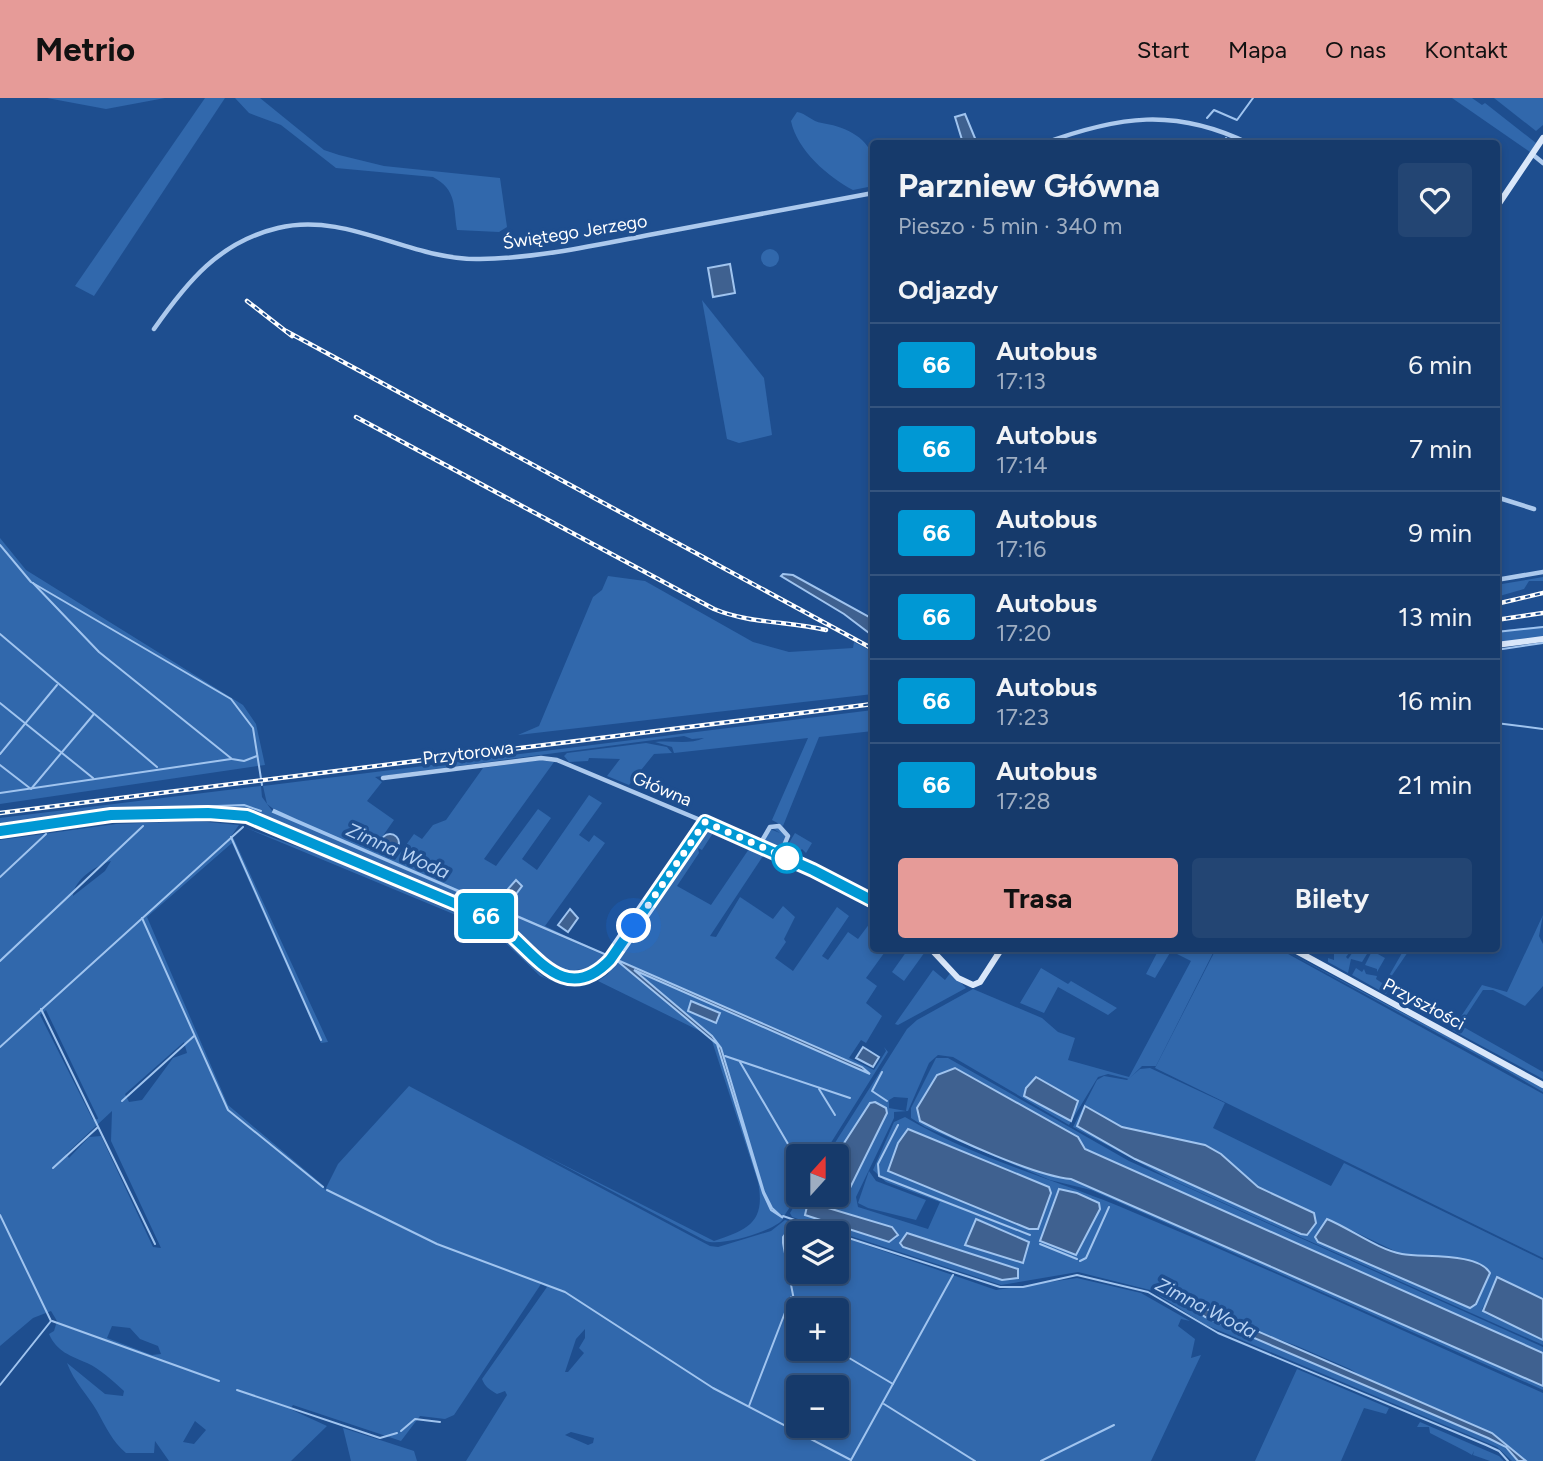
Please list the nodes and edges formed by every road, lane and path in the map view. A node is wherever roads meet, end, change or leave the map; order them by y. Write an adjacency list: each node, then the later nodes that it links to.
1 (1543, 138): 4 (street)
2 (1054, 140): 3 (street)
3 (1240, 140)
4 (1532, 154): 5 (street); 7 (street)
5 (1543, 163)
6 (870, 194): 8 (street, Świętego Jerzego)
7 (1500, 202)
8 (154, 329)
9 (1500, 498): 10 (street)
10 (1534, 509)
11 (1543, 572): 12 (street)
12 (1500, 579)
13 (1543, 639): 14 (street)
14 (1500, 644)
15 (557, 760): 16 (street, Przytorowa); 17 (street, Główna)
16 (383, 778)
17 (705, 822): 18 (street); 19 (street, Główna)
18 (0, 831)
19 (759, 846): 20 (street, Główna); 20 (street)
20 (780, 855): 21 (street, Główna)
21 (870, 899)
22 (940, 952): 23 (street)
23 (999, 952)
24 (1298, 952): 25 (street, Przyszłości)
25 (1543, 1084)

